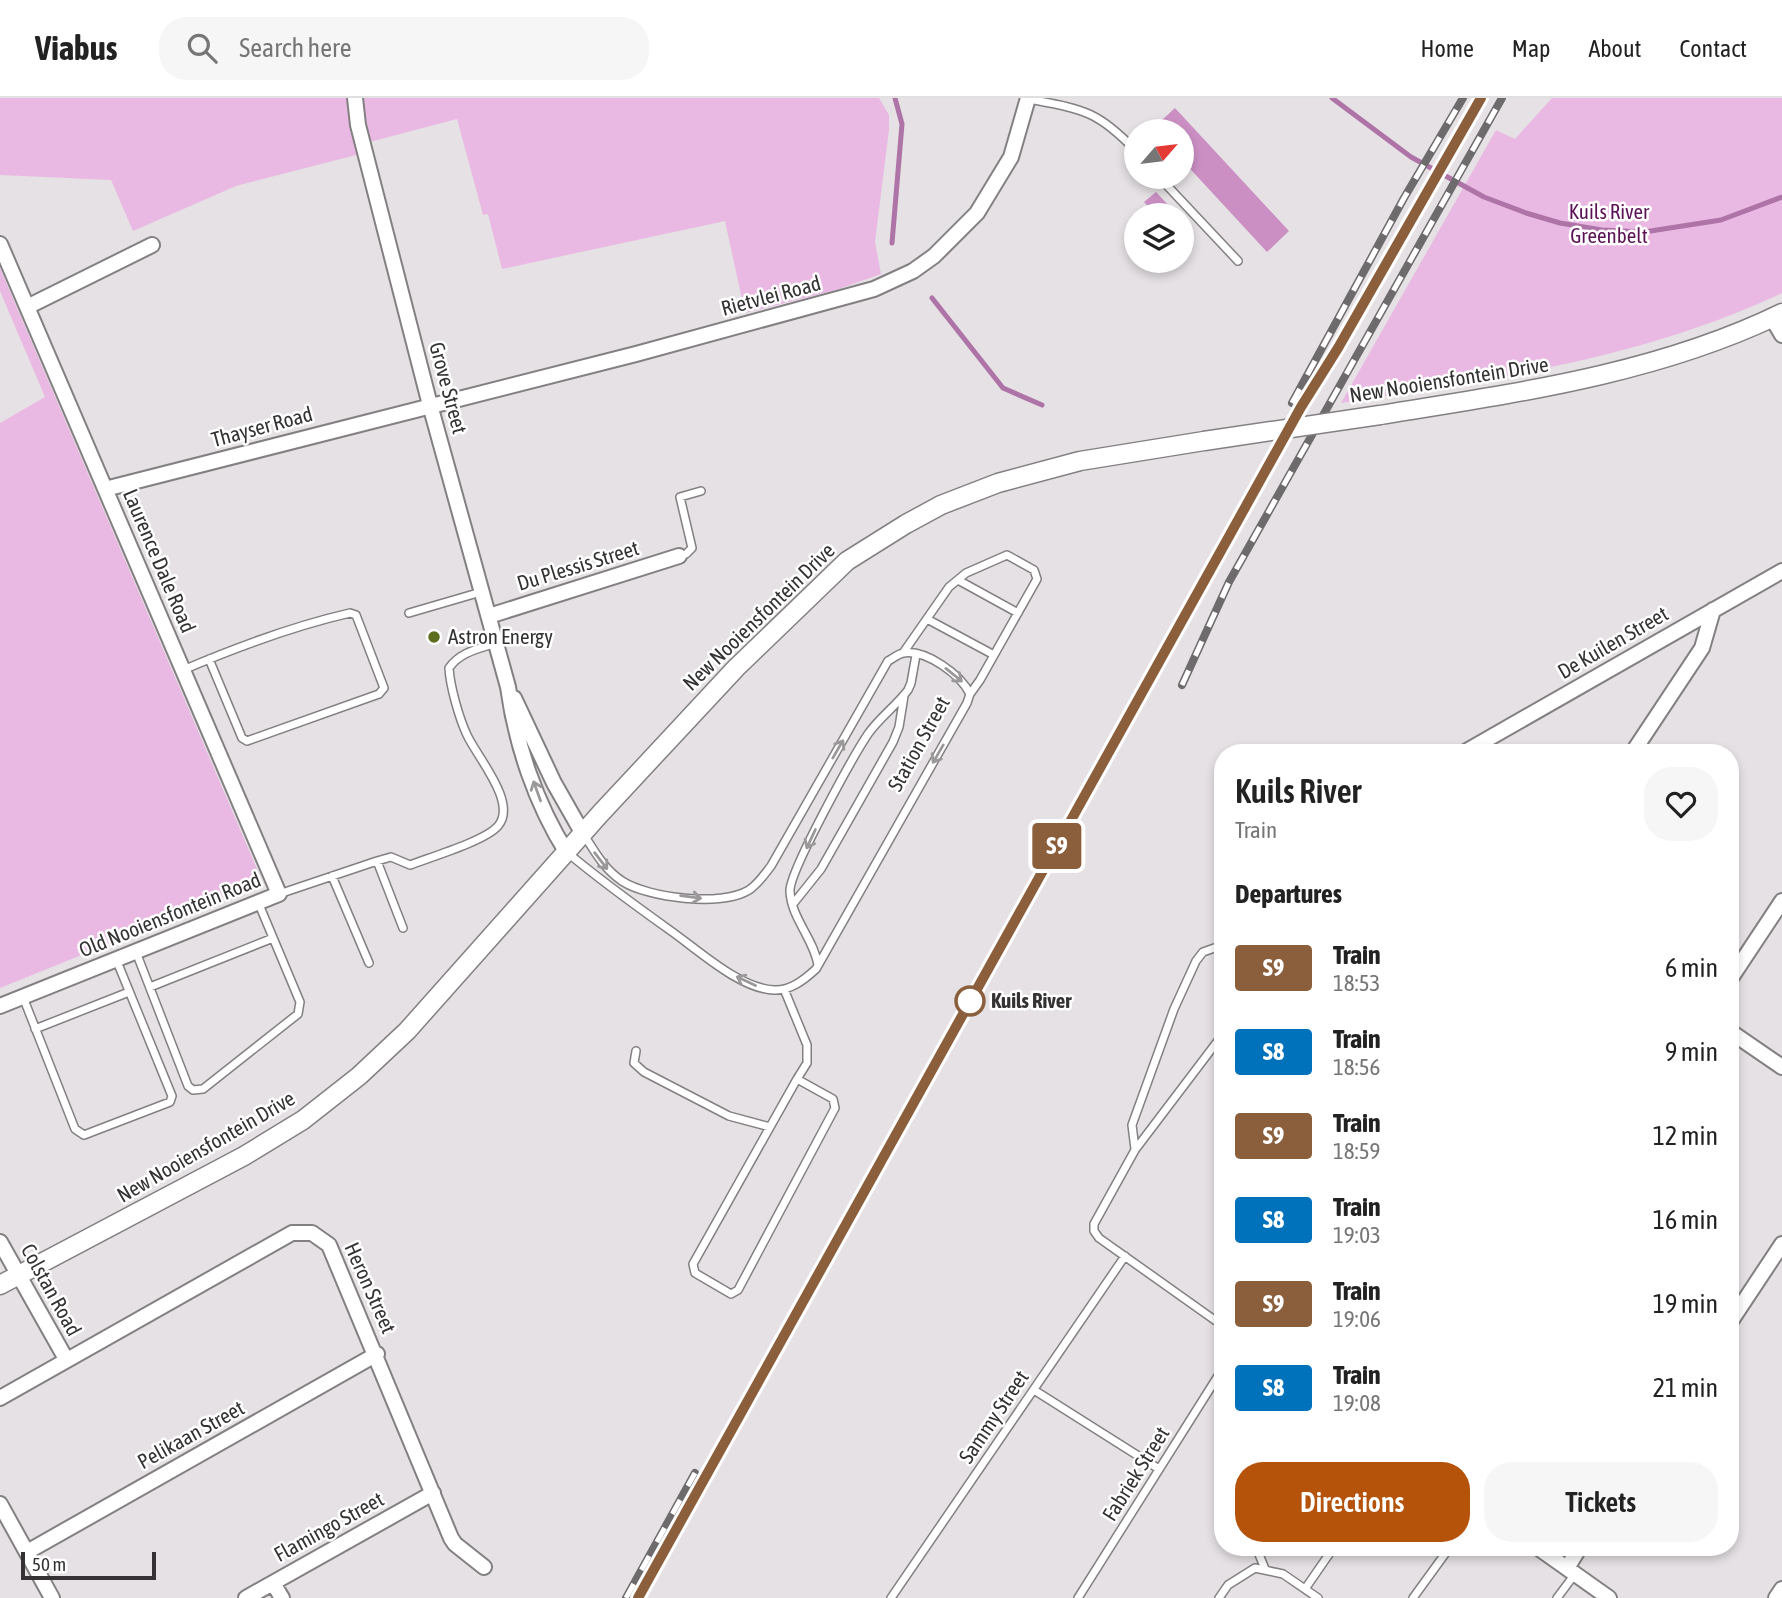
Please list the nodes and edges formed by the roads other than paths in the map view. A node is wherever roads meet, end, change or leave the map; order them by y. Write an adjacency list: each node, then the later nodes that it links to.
1 (355, 98): 11 (street, Grove Street)
2 (1028, 98): 3 (lane); 11 (street, Rietvlei Road)
3 (1124, 139)
4 (1170, 189): 7 (lane)
5 (0, 244): 8 (street, Laurence Dale Road)
6 (152, 246): 8 (street)
7 (1238, 261)
8 (27, 306): 12 (street, Laurence Dale Road)
9 (1777, 315): 10 (street); 34 (street, New Nooiensfontein Drive, bridge)
10 (1782, 335)
11 (430, 405): 12 (street, Thayser Road); 17 (street, Grove Street)
12 (105, 489): 28 (street, Laurence Dale Road)
13 (701, 491): 14 (lane)
14 (680, 556): 21 (street, Du Plessis Street)
15 (1782, 570): 18 (street, De Kuilen Street)
16 (958, 580): 20 (lane); 20 (lane); 22 (lane)
17 (482, 592): 19 (lane); 21 (street, Grove Street)
18 (1713, 610): 32 (street, De Kuilen Street); 33 (street)
19 (409, 612)
20 (1018, 613): 26 (lane)
21 (489, 616): 23 (street, Grove Street)
22 (927, 619): 24 (lane); 26 (lane)
23 (496, 643): 29 (street, Grove Street); 36 (lane)
24 (903, 653): 25 (lane, Station Street); 34 (lane, one-way to 24)
25 (916, 655): 30 (lane, Station Street, one-way to 30); 31 (lane)
26 (994, 655): 30 (lane)
27 (209, 659): 27 (lane); 28 (lane)
28 (183, 670): 38 (street, Laurence Dale Road)
29 (508, 687): 34 (street, Grove Street); 35 (street, Grove Street, one-way to 29)
30 (970, 694): 48 (lane, Station Street, one-way to 48)
31 (904, 696): 41 (lane); 41 (lane, one-way to 41)
32 (1479, 744)
33 (1638, 744)
34 (583, 834): 35 (street, New Nooiensfontein Drive)
35 (567, 852): 51 (lane, one-way to 35); 66 (street, New Nooiensfontein Drive)
36 (377, 861): 37 (lane, Old Nooiensfontein Road); 42 (lane)
37 (332, 876): 38 (lane, Old Nooiensfontein Road); 47 (lane)
38 (279, 894): 40 (street, Old Nooiensfontein Road)
39 (1782, 901): 49 (street)
40 (257, 902): 43 (lane); 45 (street, Old Nooiensfontein Road)
41 (793, 904): 48 (lane)
42 (404, 928)
43 (272, 938): 50 (lane); 50 (lane)
44 (1214, 948): 62 (lane)
45 (136, 951): 46 (street, Old Nooiensfontein Road); 50 (lane)
46 (116, 959): 52 (lane); 53 (street, Old Nooiensfontein Road)
47 (369, 963)
48 (818, 965): 51 (lane, Station Street)
49 (1739, 966)
50 (150, 987)
51 (784, 989): 60 (lane)
52 (129, 992): 55 (lane); 55 (lane)
53 (23, 997): 54 (street, Old Nooiensfontein Road); 55 (lane)
54 (0, 1006)
55 (36, 1028)
56 (1739, 1037): 59 (street)
57 (1214, 1046): 62 (lane)
58 (636, 1051): 61 (lane)
59 (1782, 1067)
60 (797, 1079): 61 (lane); 61 (lane)
61 (770, 1127)
62 (1135, 1150): 65 (lane)
63 (0, 1242): 66 (street, Colstan Road)
64 (1782, 1244): 68 (street)
65 (1125, 1256): 69 (lane); 73 (lane, Sammy Street)
66 (19, 1275): 67 (street, New Nooiensfontein Drive); 71 (street, Colstan Road)
67 (0, 1286)
68 (1739, 1309)
69 (1214, 1320)
70 (377, 1354): 71 (street, Heron Street); 76 (street, Heron Street); 78 (street, Pelikaan Street)
71 (66, 1359): 74 (street, Heron Street)
72 (1214, 1382): 75 (lane, Fabriek Street)
73 (1034, 1390): 75 (lane); 93 (lane, Sammy Street)
74 (0, 1398)
75 (1159, 1469): 94 (lane, Fabriek Street)
76 (433, 1493): 84 (street, Heron Street); 87 (street, Flamingo Street)
77 (0, 1504): 78 (street)
78 (27, 1552): 90 (street)
79 (1260, 1556): 85 (lane)
80 (1328, 1556): 88 (lane)
81 (1443, 1556): 97 (lane)
82 (1550, 1556): 86 (street)
83 (1577, 1556): 86 (street)
84 (484, 1567)
85 (1265, 1569): 88 (lane); 95 (lane)
86 (1571, 1571): 98 (lane); 99 (street)
87 (273, 1583): 91 (street, Flamingo Street); 92 (street)
88 (1305, 1589): 96 (lane)
89 (1782, 1589): 100 (street)
90 (52, 1598)
91 (246, 1598)
92 (282, 1598)
93 (891, 1598)
94 (1078, 1598)
95 (1219, 1598)
96 (1318, 1598)
97 (1413, 1598)
98 (1557, 1598)
99 (1609, 1598)
100 (1776, 1598)

